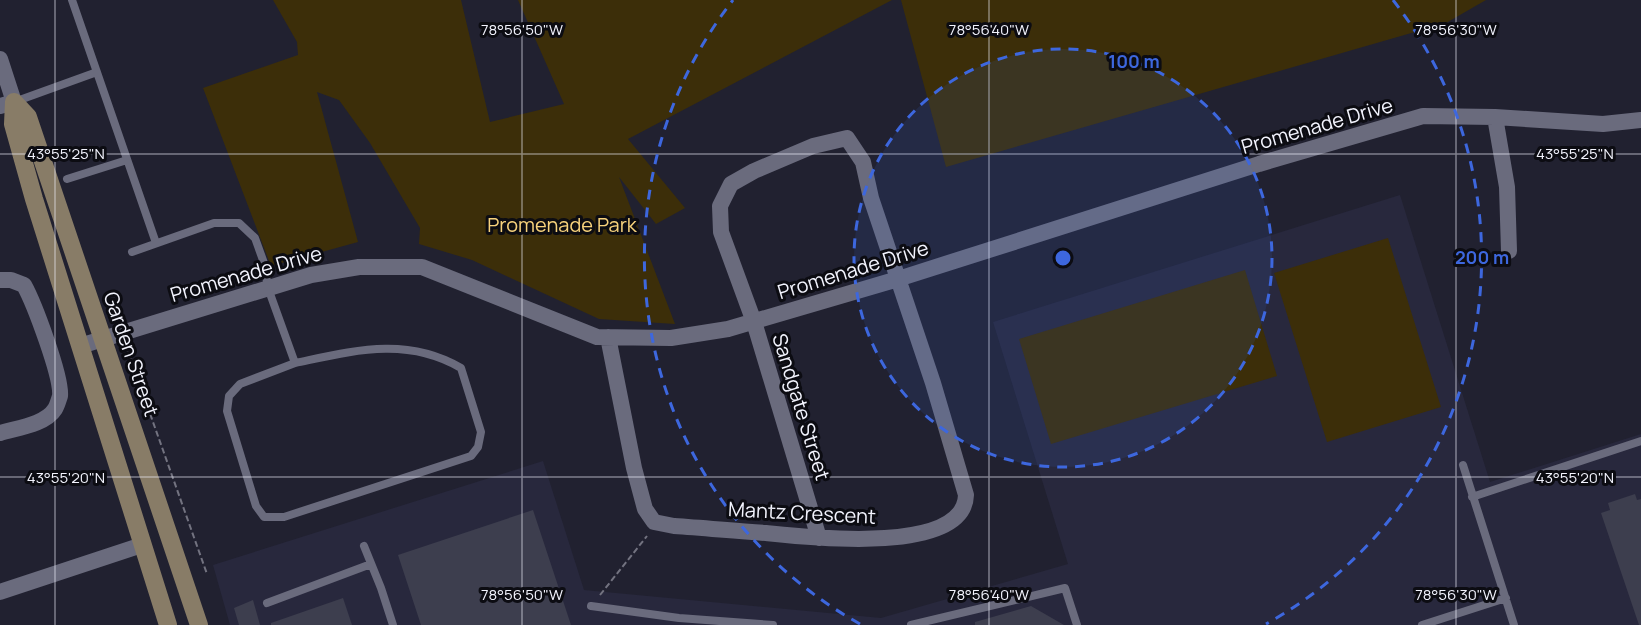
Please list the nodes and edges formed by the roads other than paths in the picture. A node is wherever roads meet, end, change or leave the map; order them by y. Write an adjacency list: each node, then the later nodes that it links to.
1 (72, 0): 3 (lane)
2 (0, 59): 4 (street, Garden Street)
3 (97, 72): 4 (lane); 7 (lane)
4 (7, 104): 17 (street, Garden Street); 18 (street, Garden Street)
5 (1494, 117): 6 (street, Promenade Drive); 10 (street); 12 (street, Promenade Drive)
6 (1641, 120)
7 (127, 160): 8 (lane); 9 (lane)
8 (67, 179)
9 (156, 243): 11 (lane); 14 (lane)
10 (1509, 251)
11 (132, 252)
12 (898, 279): 15 (street, Promenade Drive); 15 (street, Sandgate Street); 24 (street, Mantz Crescent)
13 (0, 280): 20 (street)
14 (268, 288): 16 (street, Promenade Drive); 17 (street, Promenade Drive); 19 (lane)
15 (754, 322): 16 (street, Promenade Drive); 24 (street, Sandgate Street)
16 (608, 337): 24 (street, Mantz Crescent)
17 (102, 338): 18 (street, Promenade Drive); 33 (street, Garden Street)
18 (80, 346): 25 (street, Garden Street)
19 (295, 363): 19 (lane)
20 (0, 434)
21 (1641, 441): 23 (lane)
22 (1463, 465): 23 (lane)
23 (1472, 497): 29 (lane)
24 (819, 538)
25 (142, 545): 28 (street); 32 (street, Garden Street)
26 (364, 546): 27 (lane)
27 (371, 564): 30 (lane); 34 (lane)
28 (0, 592)
29 (1506, 598): 38 (lane); 39 (lane)
30 (267, 603)
31 (591, 606): 35 (lane)
32 (168, 625)
33 (199, 625)
34 (393, 625)
35 (773, 625)
36 (911, 625): 37 (lane)
37 (1077, 625)
38 (1422, 625)
39 (1514, 625)

